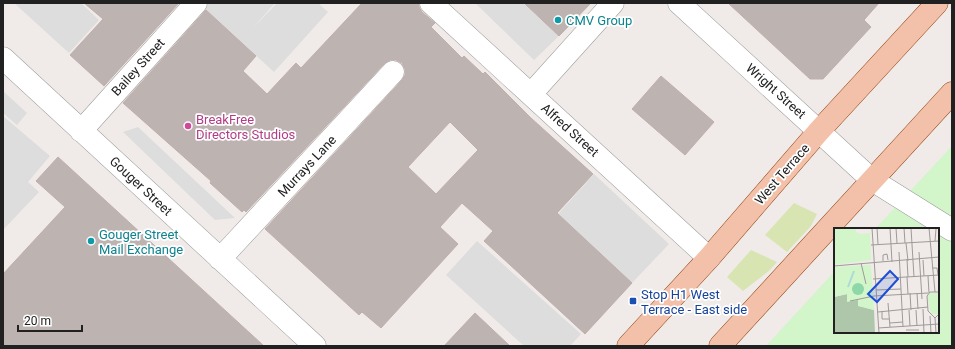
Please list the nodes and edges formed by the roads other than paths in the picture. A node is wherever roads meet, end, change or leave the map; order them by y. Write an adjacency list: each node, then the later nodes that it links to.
1 (196, 3): 10 (street, Bailey Street)
2 (431, 3): 9 (street, Alfred Street)
3 (613, 3): 9 (street)
4 (679, 3): 11 (street, Wright Street)
5 (937, 3): 11 (main road, West Terrace)
6 (3, 58): 10 (street, Gouger Street)
7 (393, 72): 15 (street, Murrays Lane)
8 (952, 93): 12 (main road)
9 (531, 94): 14 (street, Alfred Street)
10 (81, 131): 15 (street, Gouger Street)
11 (819, 131): 12 (street, Wright Street); 14 (main road, West Terrace)
12 (872, 180): 13 (street, Wright Street); 18 (main road)
13 (952, 230)
14 (709, 258): 17 (main road, West Terrace)
15 (220, 259): 16 (street, Gouger Street)
16 (315, 346)
17 (628, 346)
18 (720, 346)

